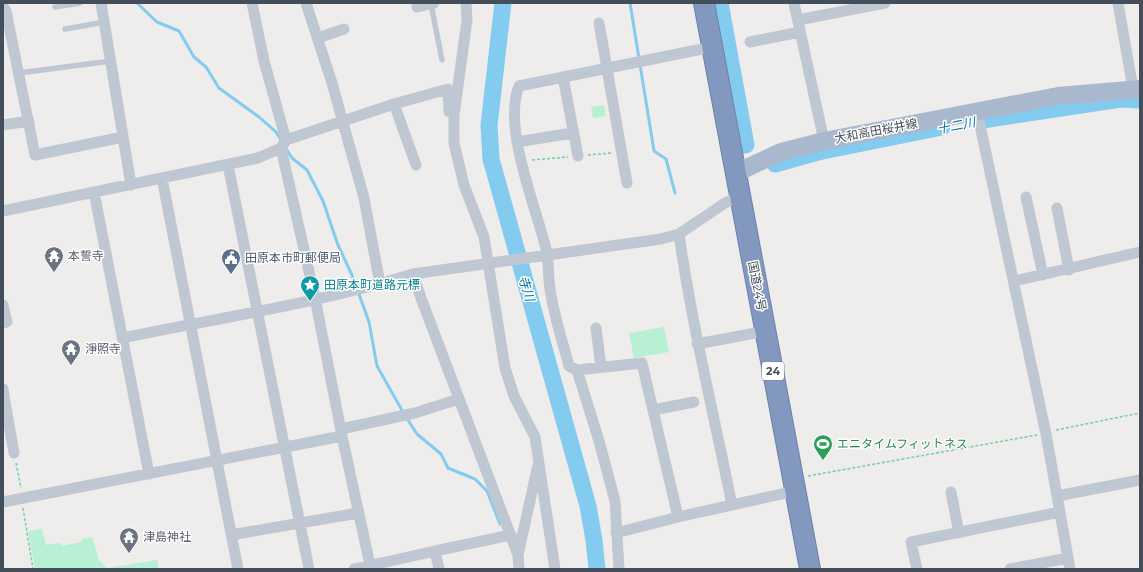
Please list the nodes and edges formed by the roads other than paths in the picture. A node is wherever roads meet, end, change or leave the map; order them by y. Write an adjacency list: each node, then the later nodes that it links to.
1 (80, 3): 12 (lane)
2 (102, 3): 15 (street)
3 (252, 3): 39 (street)
4 (306, 3): 20 (street)
5 (432, 3): 13 (street); 23 (lane)
6 (466, 3): 31 (street)
7 (704, 3): 22 (highway, 国道24号 / 24)
8 (794, 3): 14 (street)
9 (885, 3): 14 (street)
10 (1118, 3): 28 (street)
11 (3, 7): 26 (street)
12 (55, 7)
13 (417, 7)
14 (798, 20): 19 (street)
15 (105, 22): 17 (lane); 24 (street)
16 (599, 23): 25 (street)
17 (65, 29)
18 (344, 29): 20 (street)
19 (800, 32): 21 (street); 37 (street)
20 (318, 38): 33 (street)
21 (750, 42)
22 (712, 47): 25 (street); 43 (highway, 国道24号 / 24)
23 (442, 60)
24 (111, 61): 26 (lane); 36 (street)
25 (606, 69): 27 (street); 45 (street)
26 (19, 73): 32 (street)
27 (563, 77): 35 (street); 38 (street)
28 (1136, 89): 30 (main road, 大和高田桜井線)
29 (394, 104): 31 (street); 33 (street); 42 (street)
30 (977, 111): 37 (main road, 大和高田桜井線); 59 (street)
31 (454, 115): 55 (street)
32 (29, 121): 34 (street); 36 (street)
33 (343, 122): 39 (street); 60 (street)
34 (3, 125)
35 (572, 133): 38 (street); 40 (street)
36 (123, 137): 46 (street)
37 (824, 141): 43 (main road, 大和高田桜井線)
38 (517, 142): 54 (street)
39 (283, 144): 41 (street); 61 (street)
40 (578, 156)
41 (228, 165): 44 (street); 63 (street)
42 (416, 166)
43 (736, 173): 48 (highway, 国道24号 / 24)
44 (162, 178): 46 (street); 65 (street)
45 (627, 183)
46 (131, 185): 47 (street)
47 (94, 192): 51 (street); 68 (street)
48 (740, 196): 52 (street); 67 (highway, 国道24号 / 24)
49 (1026, 197): 58 (street)
50 (1057, 208): 56 (street)
51 (3, 211)
52 (679, 234): 54 (street); 69 (street)
53 (1140, 252): 56 (street)
54 (546, 255): 55 (street); 71 (street)
55 (490, 263): 57 (street); 80 (street)
56 (1069, 270): 58 (street)
57 (414, 274): 60 (street); 73 (street)
58 (1043, 275): 59 (street)
59 (1014, 281): 86 (street)
60 (380, 284): 61 (street)
61 (315, 298): 63 (street); 77 (street)
62 (3, 305): 64 (street)
63 (258, 310): 65 (street); 78 (street)
64 (3, 323)
65 (190, 324): 68 (street); 81 (street)
66 (596, 328): 70 (street)
67 (766, 331): 69 (street); 84 (highway, 国道24号 / 24)
68 (122, 338): 82 (street)
69 (697, 344): 88 (street)
70 (601, 367): 71 (street); 76 (street)
71 (577, 370): 93 (street)
72 (3, 390): 74 (street)
73 (459, 399): 77 (street); 96 (street)
74 (4, 402): 79 (street)
75 (694, 402): 76 (street)
76 (653, 410): 91 (street)
77 (341, 432): 78 (street); 90 (street)
78 (286, 448): 81 (street); 92 (street)
79 (14, 453)
80 (539, 458): 98 (street); 106 (street)
81 (216, 461): 82 (street); 95 (street)
82 (149, 474): 87 (street)
83 (1140, 480): 86 (street)
84 (794, 485): 88 (street); 108 (highway, 国道24号 / 24)
85 (951, 492): 94 (street)
86 (1057, 496): 89 (street)
87 (3, 502)
88 (732, 505): 91 (street)
89 (1060, 512): 94 (street); 99 (street)
90 (358, 513): 92 (street); 100 (street)
91 (678, 517): 93 (street)
92 (300, 522): 95 (street); 102 (street)
93 (616, 532): 107 (street)
94 (959, 533): 109 (street)
95 (231, 535): 101 (street)
96 (511, 535): 97 (street); 98 (street)
97 (435, 551): 100 (street); 104 (street)
98 (518, 555): 105 (street)
99 (1069, 564): 110 (street)
100 (370, 565): 103 (street)
101 (238, 569)
102 (309, 569)
103 (354, 569)
104 (439, 569)
105 (519, 569)
106 (555, 569)
107 (619, 569)
108 (810, 569)
109 (917, 569)
110 (1010, 569)

